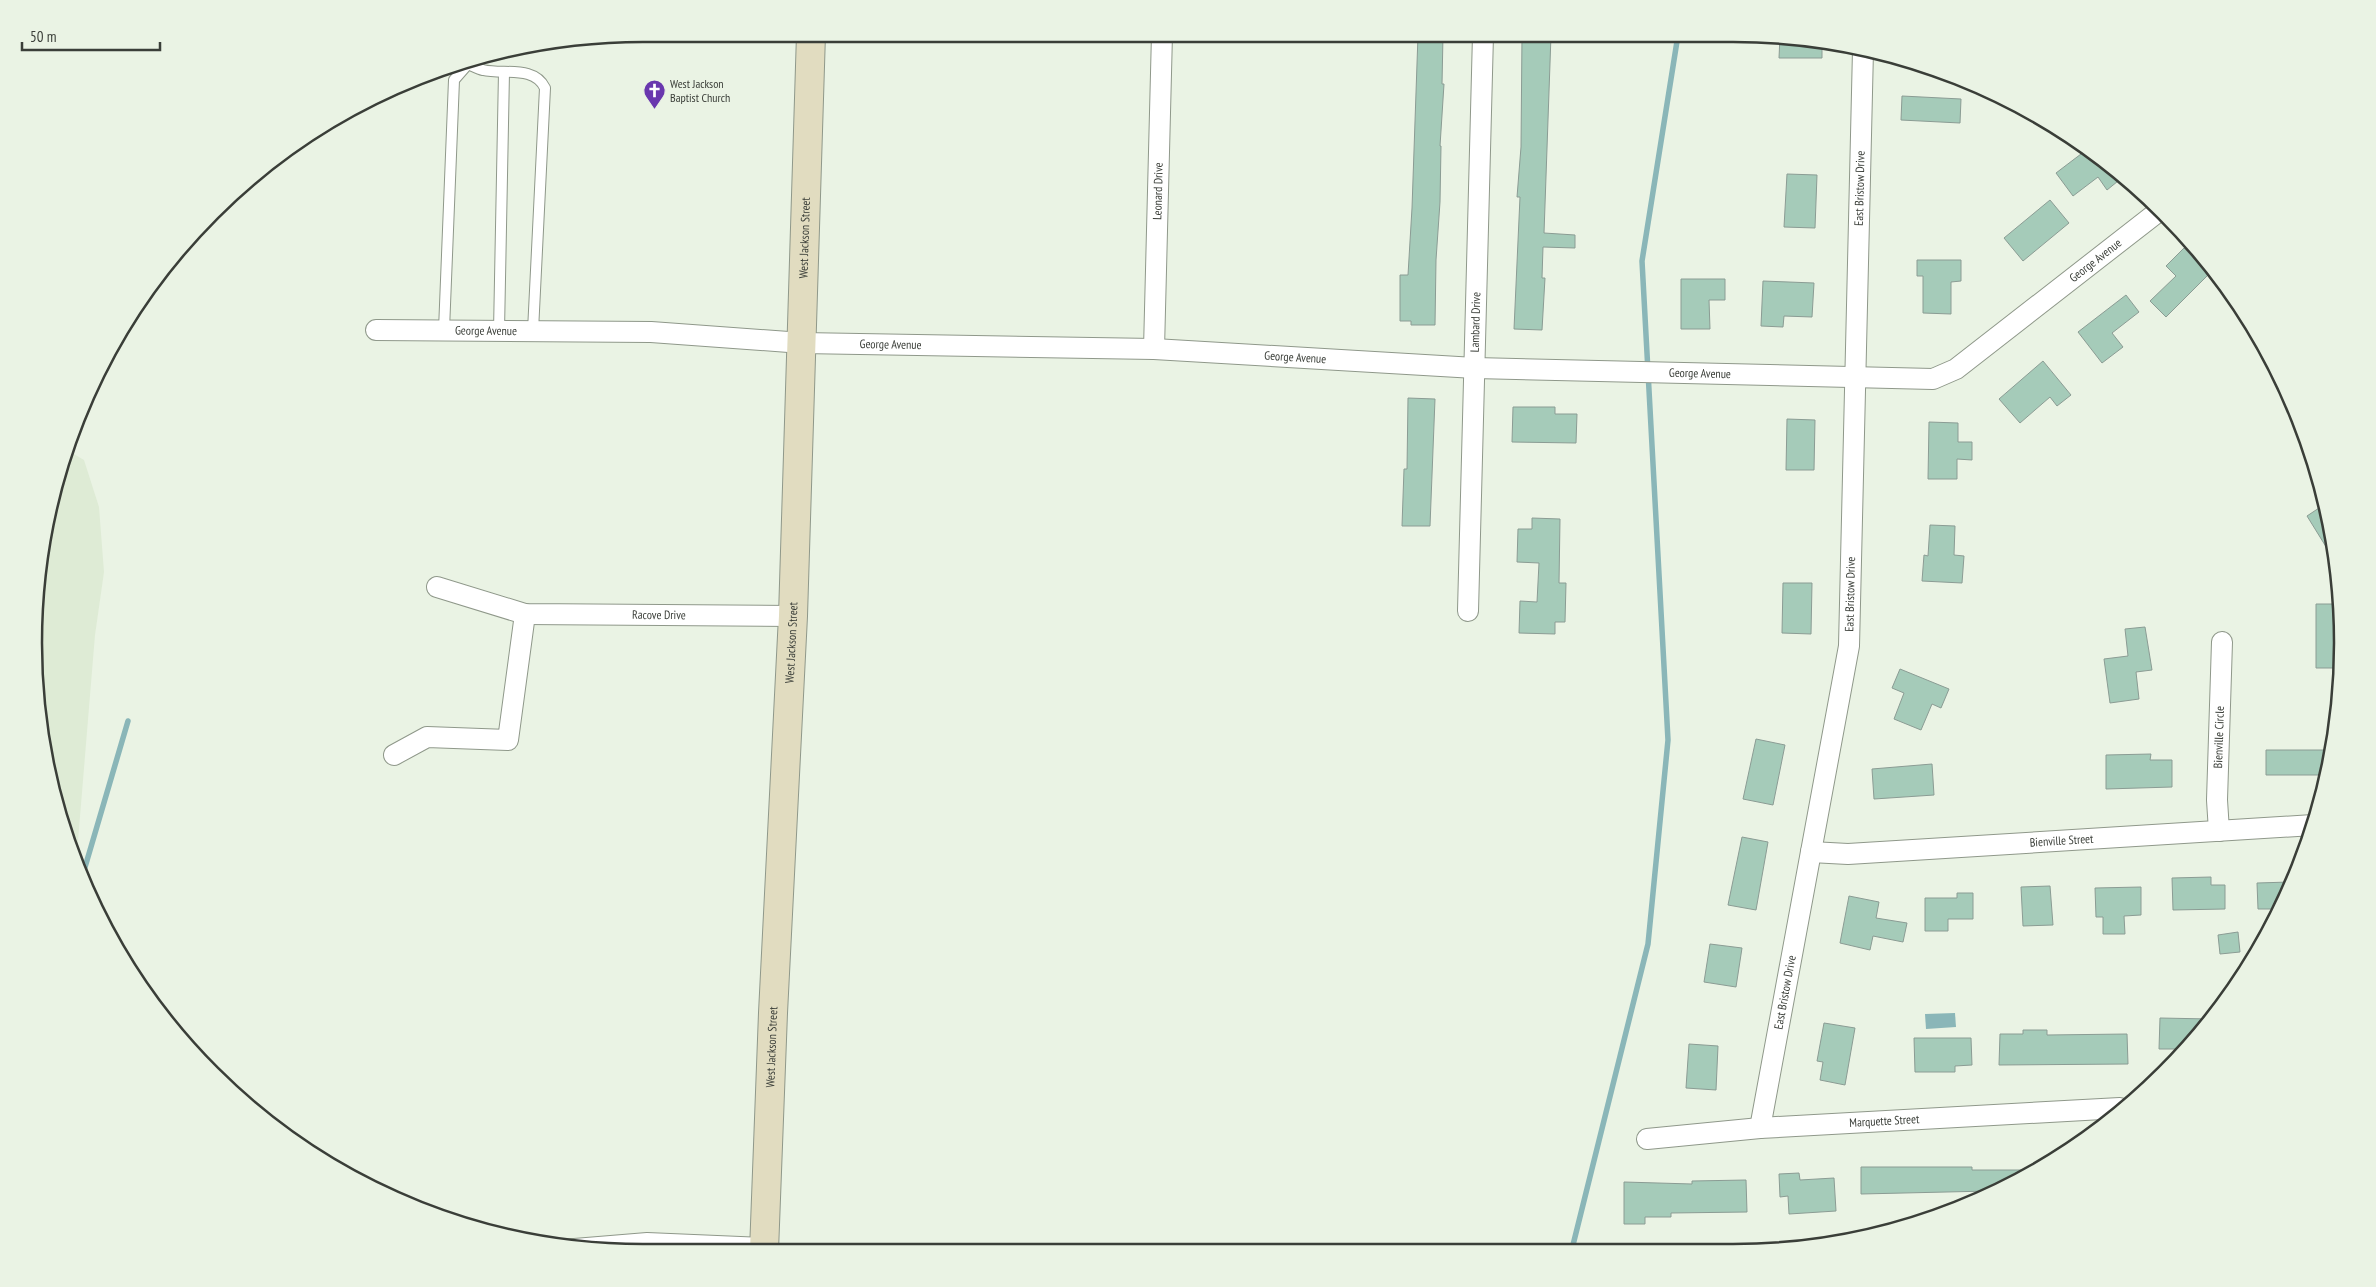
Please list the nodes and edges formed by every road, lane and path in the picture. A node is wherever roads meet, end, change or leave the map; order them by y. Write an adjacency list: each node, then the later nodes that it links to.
1 (811, 42): 13 (street, West Jackson Street)
2 (1162, 42): 14 (street, Leonard Drive)
3 (1483, 42): 15 (street, Lambard Drive)
4 (1864, 57): 16 (street, East Bristow Drive)
5 (476, 66): 7 (lane)
6 (461, 71): 10 (lane)
7 (504, 72): 11 (lane); 12 (lane)
8 (2153, 215): 16 (street, George Avenue)
9 (376, 330): 10 (street, George Avenue)
10 (444, 330): 11 (street, George Avenue)
11 (499, 330): 12 (street, George Avenue)
12 (533, 331): 13 (street, George Avenue)
13 (802, 343): 14 (street, George Avenue); 20 (street, West Jackson Street)
14 (1154, 349): 15 (street, George Avenue)
15 (1475, 368): 16 (street, George Avenue); 18 (street, Lambard Drive)
16 (1856, 378): 25 (street, East Bristow Drive)
17 (437, 587): 19 (street, Racove Drive)
18 (1468, 611)
19 (525, 614): 20 (street, Racove Drive); 22 (street)
20 (793, 616): 31 (street, West Jackson Street)
21 (2222, 642): 24 (street, Bienville Circle)
22 (394, 755)
23 (2305, 826): 24 (street, Bienville Street)
24 (2219, 832): 25 (street, Bienville Street)
25 (1811, 852): 27 (street, East Bristow Drive)
26 (2112, 1108): 27 (street, Marquette Street)
27 (1760, 1128): 28 (street, Marquette Street)
28 (1647, 1139)
29 (596, 1242): 30 (lane)
30 (725, 1244)
31 (764, 1244)

